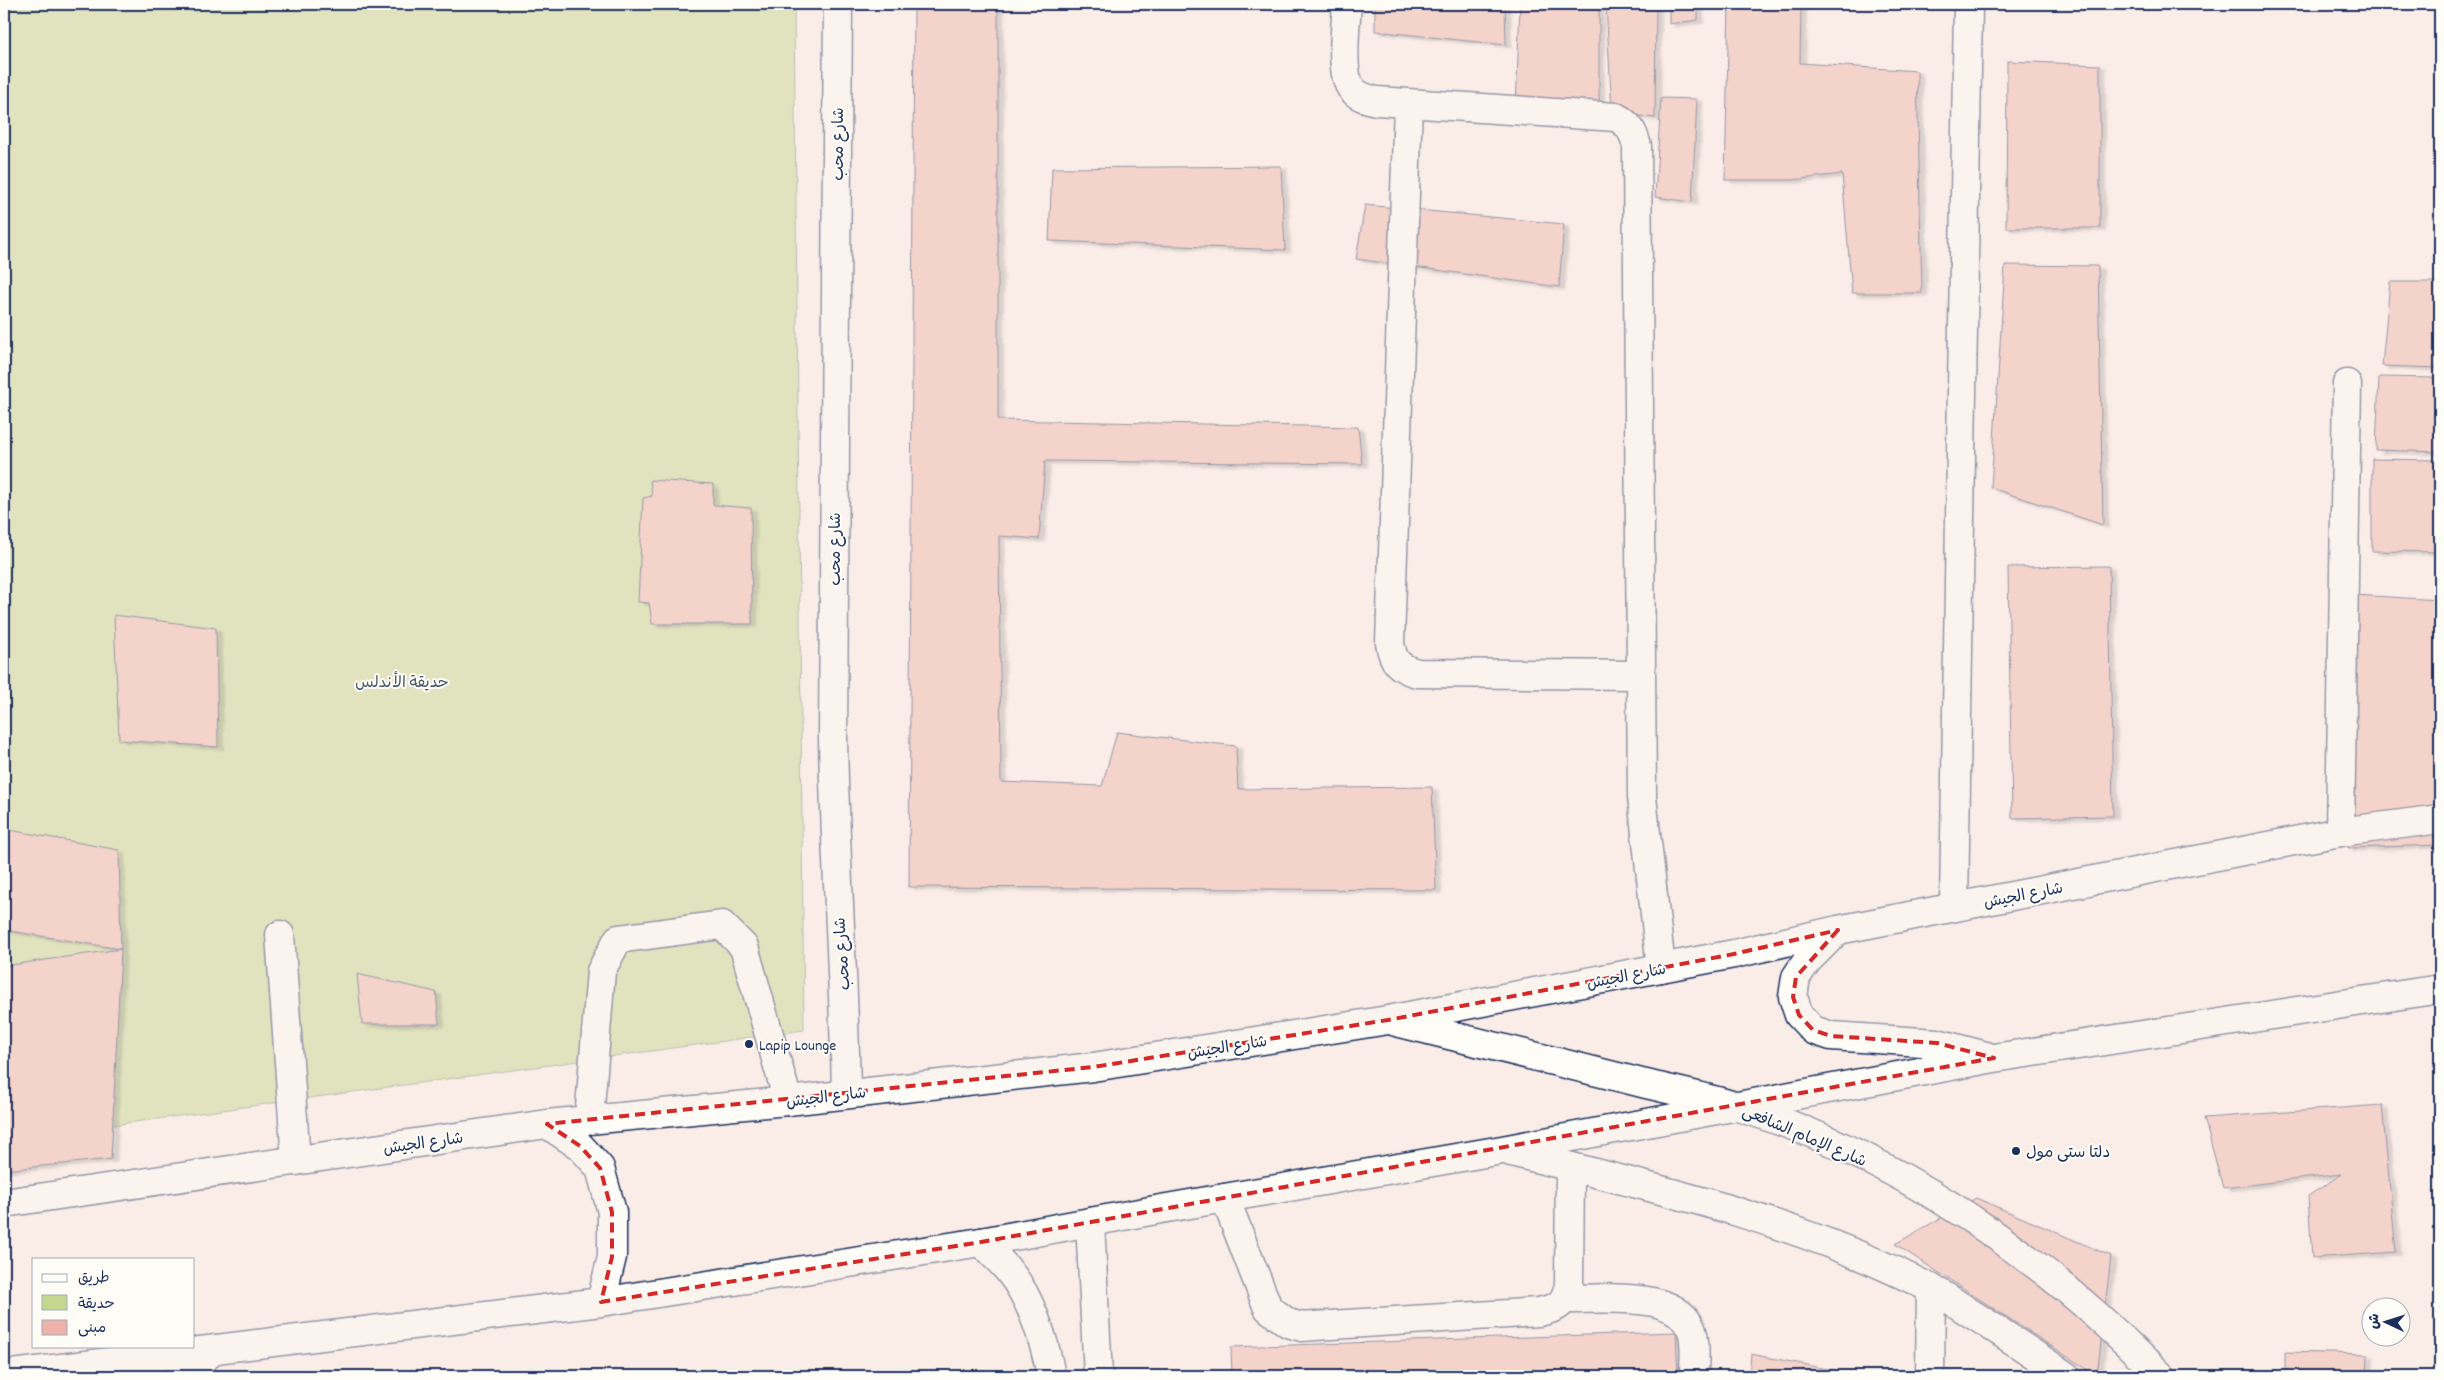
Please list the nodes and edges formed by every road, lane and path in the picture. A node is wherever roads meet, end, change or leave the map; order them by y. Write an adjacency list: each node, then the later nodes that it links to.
1 (838, 4): 16 (main road, شارع محب)
2 (1347, 4): 4 (main road)
3 (1968, 4): 9 (main road)
4 (1408, 103): 6 (main road); 6 (main road)
5 (2347, 384): 8 (main road)
6 (1640, 675): 12 (main road)
7 (2440, 819): 8 (main road, شارع الجيش)
8 (2340, 832): 9 (main road, شارع الجيش)
9 (1954, 907): 10 (main road, شارع الجيش)
10 (1838, 930): 12 (main road, شارع الجيش); 15 (main road)
11 (280, 935): 22 (main road)
12 (1661, 968): 14 (main road, شارع الجيش)
13 (2440, 989): 15 (main road)
14 (1388, 1020): 16 (main road, شارع الجيش); 18 (main road, شارع الإمام الشافعى)
15 (1994, 1058): 18 (main road)
16 (846, 1094): 17 (main road, شارع الجيش)
17 (788, 1101): 19 (main road, شارع الجيش); 19 (main road)
18 (1736, 1106): 21 (main road); 39 (main road, شارع الإمام الشافعى)
19 (589, 1120): 20 (main road, شارع الجيش)
20 (547, 1124): 22 (main road, شارع الجيش); 30 (main road)
21 (1502, 1150): 23 (main road); 24 (main road)
22 (296, 1160): 25 (main road, شارع الجيش)
23 (1570, 1167): 28 (main road); 29 (main road)
24 (1225, 1198): 26 (main road); 29 (main road)
25 (4, 1203)
26 (1090, 1222): 27 (main road); 35 (main road)
27 (981, 1242): 30 (main road); 34 (main road)
28 (1931, 1288): 37 (main road); 38 (main road)
29 (1565, 1299): 36 (main road)
30 (601, 1302): 31 (main road)
31 (216, 1349): 32 (main road); 33 (main road)
32 (4, 1375)
33 (178, 1376)
34 (1051, 1376)
35 (1098, 1376)
36 (1694, 1376)
37 (1930, 1376)
38 (2066, 1376)
39 (2161, 1376)

